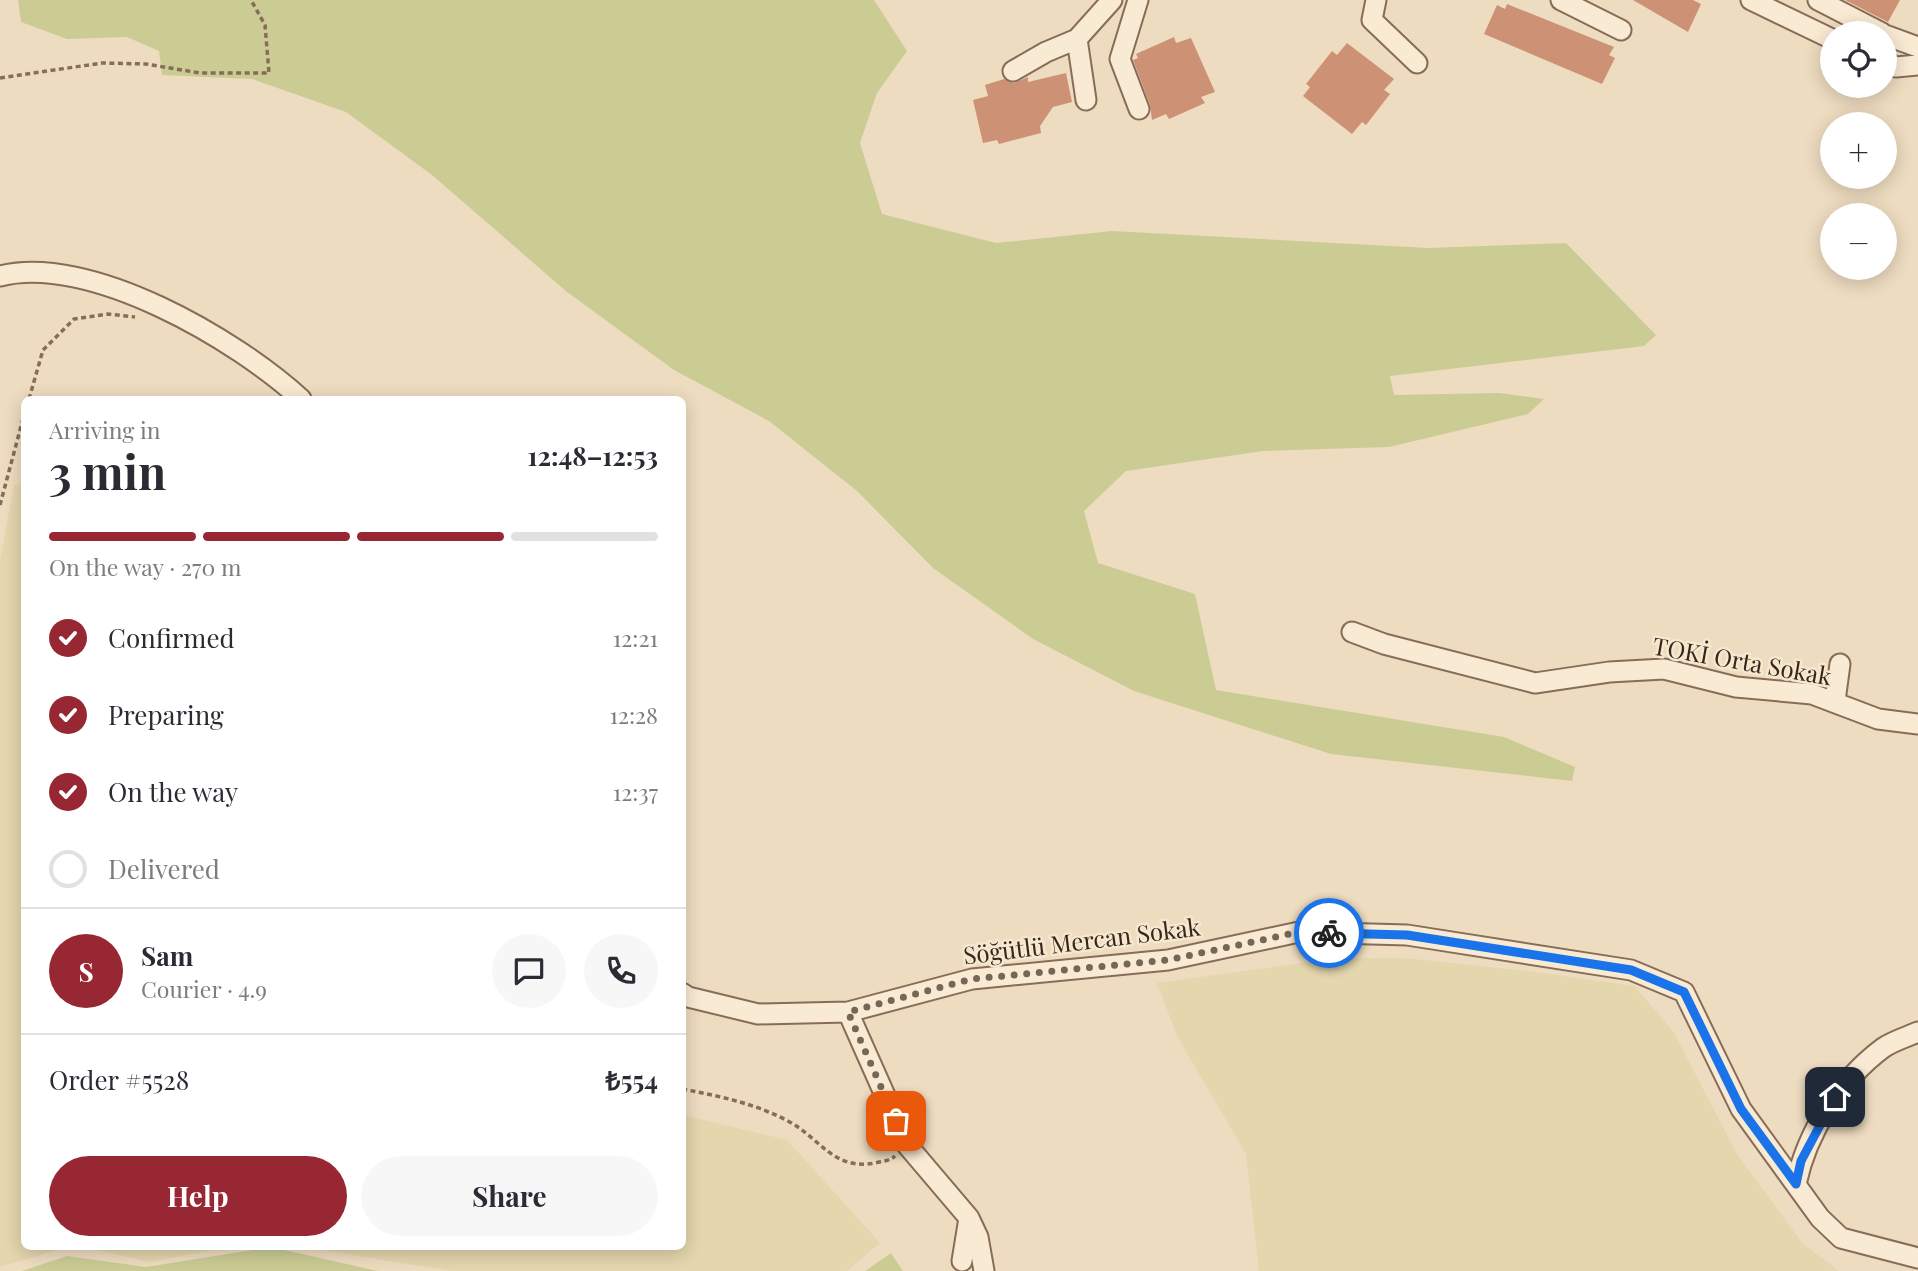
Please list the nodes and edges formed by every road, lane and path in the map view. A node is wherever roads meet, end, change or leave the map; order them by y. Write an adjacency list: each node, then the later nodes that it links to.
1 (251, 0): 18 (path)
2 (1112, 0): 11 (street)
3 (1138, 0): 20 (street)
4 (1376, 0): 14 (street)
5 (1560, 0): 9 (street)
6 (1751, 0): 10 (street)
7 (1818, 0): 8 (street)
8 (1858, 21)
9 (1621, 30)
10 (1820, 33)
11 (1077, 39): 17 (street); 19 (street)
12 (1897, 39): 13 (street)
13 (1918, 47)
14 (1417, 63)
15 (1918, 65): 16 (street)
16 (1897, 67)
17 (1013, 71)
18 (0, 78)
19 (1086, 100)
20 (1139, 109)
21 (0, 276): 24 (street)
22 (143, 318): 23 (path)
23 (30, 396)
24 (298, 396)
25 (21, 426): 26 (path)
26 (0, 505)
27 (1352, 632): 29 (street, TOKİ Orta Sokak)
28 (1840, 664): 29 (street)
29 (1835, 701): 30 (street, TOKİ Orta Sokak)
30 (1918, 724)
31 (686, 996): 32 (street, Söğütlü Mercan Sokak)
32 (848, 1012): 35 (street); 36 (street, Söğütlü Mercan Sokak)
33 (1918, 1032): 36 (street)
34 (686, 1090): 35 (path)
35 (907, 1144): 37 (street)
36 (1796, 1184): 38 (street)
37 (969, 1218): 39 (street); 40 (street)
38 (1918, 1258)
39 (962, 1261)
40 (984, 1271)

